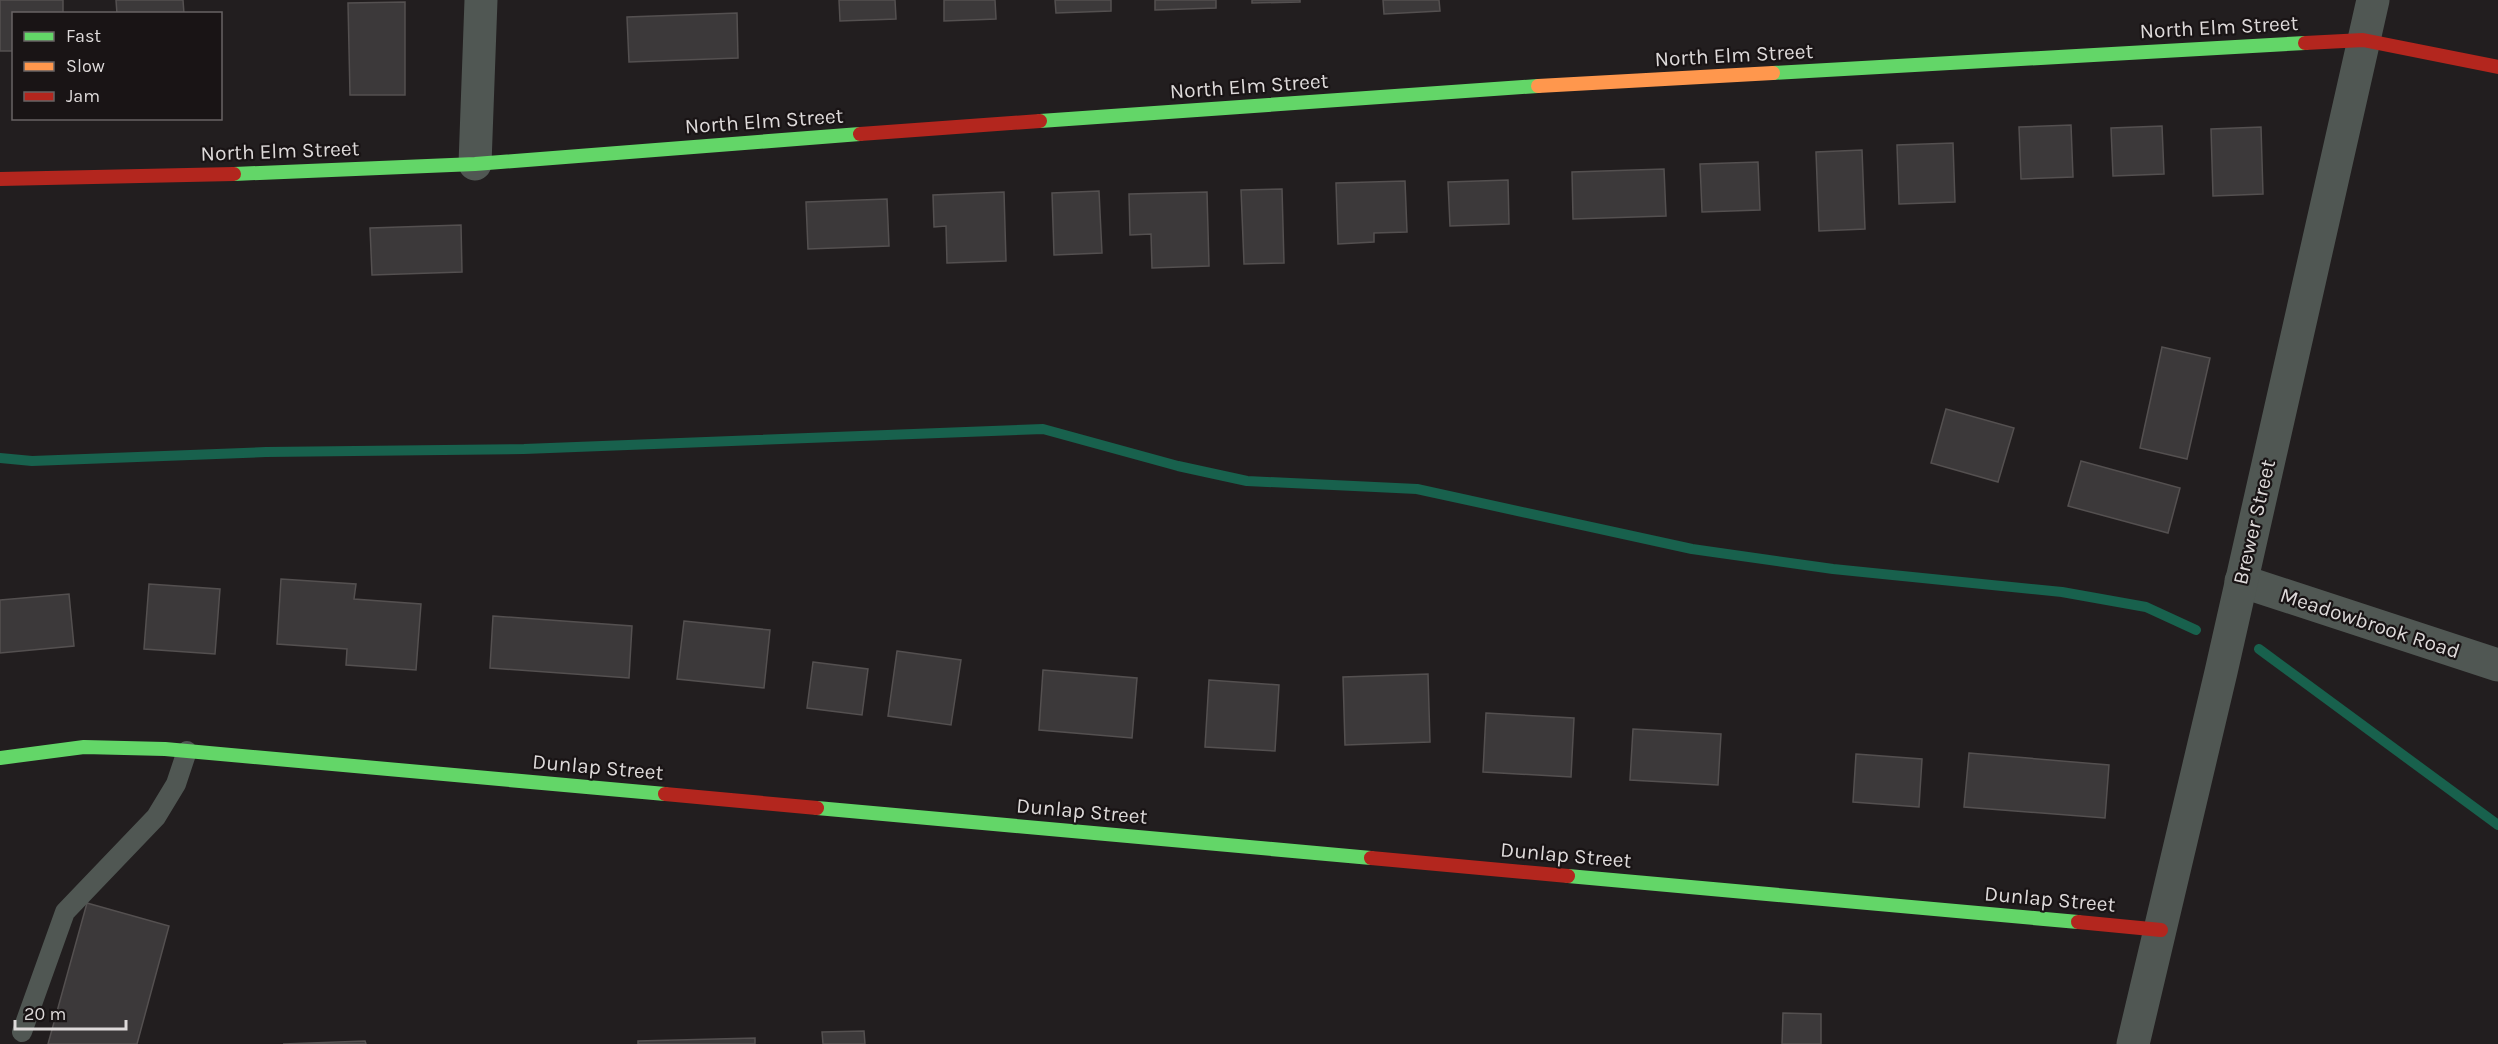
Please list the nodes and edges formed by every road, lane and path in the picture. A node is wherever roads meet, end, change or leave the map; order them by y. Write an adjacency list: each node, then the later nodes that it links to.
1 (482, 0): 5 (street)
2 (2373, 0): 3 (street, Brewer Street)
3 (2363, 40): 4 (street, North Elm Street); 5 (street, North Elm Street); 7 (street, Brewer Street)
4 (2498, 68)
5 (475, 164): 6 (street, North Elm Street)
6 (0, 179)
7 (2241, 581): 8 (street, Meadowbrook Road); 11 (street, Brewer Street)
8 (2498, 665)
9 (187, 751): 10 (street, Dunlap Street); 11 (street, Dunlap Street); 12 (lane)
10 (0, 758)
11 (2161, 930): 13 (street, Brewer Street)
12 (22, 1032)
13 (2133, 1044)

